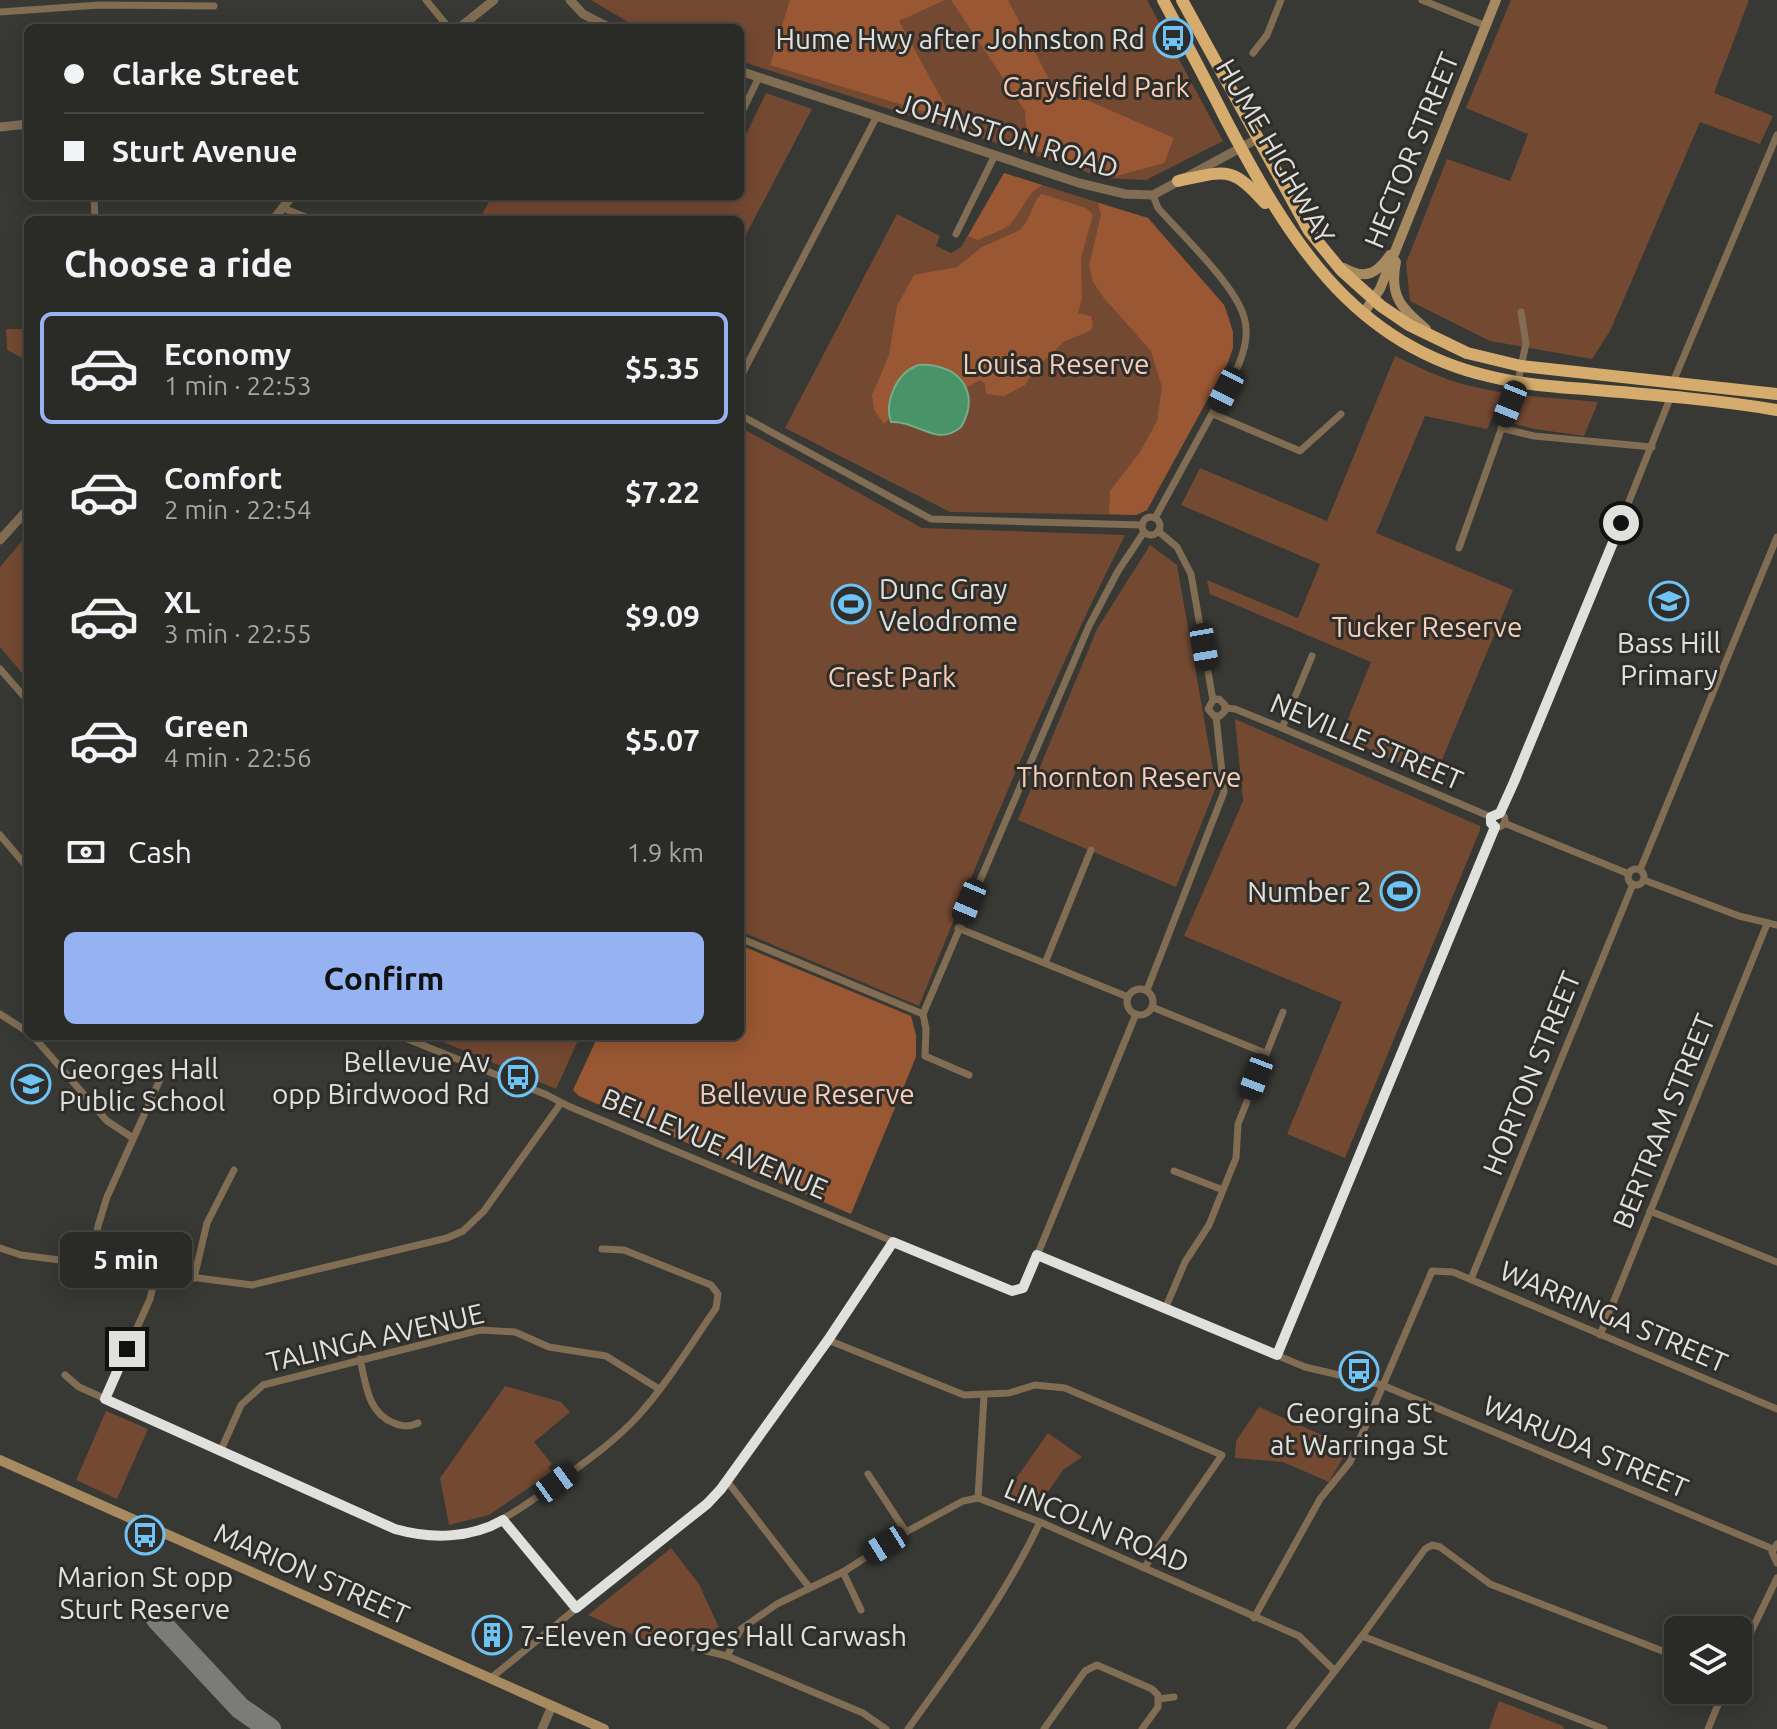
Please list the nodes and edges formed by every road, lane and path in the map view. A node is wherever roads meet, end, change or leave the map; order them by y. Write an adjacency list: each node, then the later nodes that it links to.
1 (426, 0): 12 (street)
2 (494, 0): 13 (street)
3 (570, 0): 14 (street)
4 (1163, 0): 25 (highway, HUME HIGHWAY)
5 (1182, 0): 24 (highway, HUME HIGHWAY)
6 (1281, 0): 16 (street)
7 (1422, 0): 15 (street)
8 (1496, 0): 15 (main road, HECTOR STREET)
9 (155, 2): 10 (street); 11 (street)
10 (214, 6)
11 (0, 12)
12 (446, 24)
13 (464, 24)
14 (602, 24)
15 (1486, 26): 35 (main road, HECTOR STREET)
16 (1253, 53)
17 (744, 72): 18 (street, JOHNSTON ROAD)
18 (759, 77): 19 (street); 20 (street, JOHNSTON ROAD)
19 (744, 108)
20 (877, 116): 26 (street, JOHNSTON ROAD); 42 (street)
21 (24, 124): 22 (street)
22 (0, 127)
23 (1777, 135): 44 (street)
24 (1257, 139): 25 (street, JOHNSTON ROAD); 36 (highway, HUME HIGHWAY)
25 (1241, 147): 27 (street, JOHNSTON ROAD); 33 (highway, HUME HIGHWAY)
26 (995, 155): 28 (street, JOHNSTON ROAD); 34 (street)
27 (1178, 181): 28 (street, JOHNSTON ROAD); 33 (highway)
28 (1153, 195): 48 (street)
29 (289, 200): 30 (street)
30 (283, 208): 31 (street); 32 (street)
31 (276, 216)
32 (303, 216)
33 (1283, 223): 39 (highway, HUME HIGHWAY)
34 (956, 234)
35 (1401, 240): 36 (main road); 37 (main road, HECTOR STREET); 40 (main road)
36 (1326, 255): 37 (highway, HUME HIGHWAY)
37 (1374, 299): 39 (main road, HECTOR STREET); 40 (highway, HUME HIGHWAY)
38 (1521, 312): 41 (street)
39 (1363, 314): 43 (highway, HUME HIGHWAY)
40 (1442, 343): 41 (highway, HUME HIGHWAY)
41 (1521, 366): 43 (street); 44 (highway, HUME HIGHWAY)
42 (744, 370)
43 (1518, 382): 46 (highway, HUME HIGHWAY); 51 (street)
44 (1673, 382): 45 (highway, HUME HIGHWAY)
45 (1777, 394)
46 (1671, 396): 47 (highway, HUME HIGHWAY); 52 (street)
47 (1777, 410)
48 (1213, 414): 49 (street); 54 (street)
49 (1341, 414)
50 (744, 417): 55 (street)
51 (1501, 428): 52 (street); 59 (street)
52 (1652, 447): 67 (street)
53 (24, 513): 58 (street)
54 (1155, 518): 55 (street); 56 (street)
55 (1143, 528): 56 (street); 80 (street)
56 (1158, 531): 63 (street)
57 (1777, 537): 74 (street)
58 (0, 540)
59 (1459, 548)
60 (1312, 656): 66 (street)
61 (0, 669): 62 (street)
62 (24, 696)
63 (1213, 700): 64 (street); 65 (street)
64 (1226, 708): 65 (street); 66 (street, NEVILLE STREET)
65 (1216, 716): 83 (street)
66 (1282, 728): 68 (street, NEVILLE STREET)
67 (1500, 813): 68 (street); 69 (street)
68 (1491, 817): 70 (street)
69 (1504, 823): 70 (street); 75 (street)
70 (1495, 827): 116 (street)
71 (2, 840): 73 (street)
72 (1091, 850): 82 (street)
73 (24, 864)
74 (1640, 870): 75 (street); 76 (street)
75 (1629, 874): 77 (street)
76 (1644, 880): 77 (street); 78 (street)
77 (1633, 884): 112 (street, HORTON STREET)
78 (1767, 924): 79 (street); 101 (street, BERTRAM STREET)
79 (1777, 925)
80 (958, 928): 82 (street); 88 (street)
81 (744, 940): 88 (street)
82 (1045, 963): 84 (street)
83 (1147, 990): 84 (street); 85 (street)
84 (1128, 997): 89 (street)
85 (1152, 1007): 89 (street); 93 (street)
86 (1283, 1012): 93 (street)
87 (0, 1014): 90 (street)
88 (923, 1014): 95 (street)
89 (1136, 1014): 105 (street)
90 (24, 1029)
91 (37, 1040): 97 (street)
92 (410, 1040): 96 (street, BELLEVUE AVENUE)
93 (1265, 1053): 100 (street)
94 (162, 1075): 97 (street)
95 (969, 1075)
96 (561, 1103): 102 (street, BELLEVUE AVENUE); 111 (street)
97 (133, 1138): 108 (street)
98 (234, 1170): 111 (street)
99 (1174, 1171): 100 (street)
100 (1223, 1190): 113 (street)
101 (1650, 1211): 107 (street); 114 (street, BERTRAM STREET)
102 (893, 1242): 105 (street, BELLEVUE AVENUE); 115 (street)
103 (0, 1248): 108 (street)
104 (602, 1249): 120 (street)
105 (1037, 1255): 113 (street, WARUDA STREET)
106 (1424, 1262): 109 (street)
107 (1777, 1262)
108 (91, 1264): 110 (street)
109 (1432, 1271): 112 (street, WARRINGA STREET); 119 (street)
110 (156, 1273): 111 (street); 122 (street)
111 (194, 1278)
112 (1471, 1279): 114 (street, WARRINGA STREET)
113 (1165, 1309): 116 (street, WARUDA STREET)
114 (1600, 1335): 123 (street, WARRINGA STREET)
115 (828, 1340): 121 (street); 128 (street)
116 (1277, 1355): 119 (street, WARUDA STREET)
117 (360, 1359): 120 (street, TALINGA AVENUE); 124 (street); 125 (street, TALINGA AVENUE)
118 (65, 1375): 122 (street)
119 (1382, 1385): 135 (street, WARUDA STREET); 143 (street)
120 (659, 1389): 130 (street)
121 (984, 1396): 129 (street); 137 (street)
122 (105, 1399): 125 (street)
123 (1777, 1409)
124 (418, 1423)
125 (221, 1450): 130 (street)
126 (0, 1460): 150 (main road, MARION STREET)
127 (868, 1474): 132 (street)
128 (727, 1481): 140 (street); 141 (street)
129 (978, 1498): 131 (street, LINCOLN ROAD); 132 (street, LINCOLN ROAD)
130 (503, 1520): 141 (street)
131 (1040, 1522): 137 (street, LINCOLN ROAD); 159 (street)
132 (906, 1532): 138 (street, LINCOLN ROAD)
133 (1429, 1536): 134 (street)
134 (1432, 1545): 145 (street); 147 (street)
135 (1775, 1546): 136 (street)
136 (1777, 1563)
137 (1144, 1568): 143 (street, LINCOLN ROAD)
138 (843, 1572): 140 (street, LINCOLN ROAD); 142 (street)
139 (1777, 1578): 144 (street)
140 (809, 1587): 148 (street, LINCOLN ROAD)
141 (576, 1608): 150 (street)
142 (861, 1610)
143 (1254, 1618): 149 (street, LINCOLN ROAD)
144 (1752, 1630)
145 (1362, 1636): 149 (street); 155 (street)
146 (694, 1648): 148 (street)
147 (1664, 1652)
148 (727, 1656): 158 (street)
149 (1334, 1670): 162 (street)
150 (491, 1678): 154 (main road, MARION STREET)
151 (1174, 1697): 152 (street)
152 (1159, 1699): 160 (street); 161 (street)
153 (1718, 1704): 164 (street)
154 (552, 1706): 156 (street); 157 (main road, MARION STREET)
155 (1587, 1726): 163 (street)
156 (542, 1729)
157 (604, 1729)
158 (886, 1729)
159 (908, 1729)
160 (1044, 1729)
161 (1142, 1729)
162 (1290, 1729)
163 (1604, 1729)
164 (1708, 1729)

